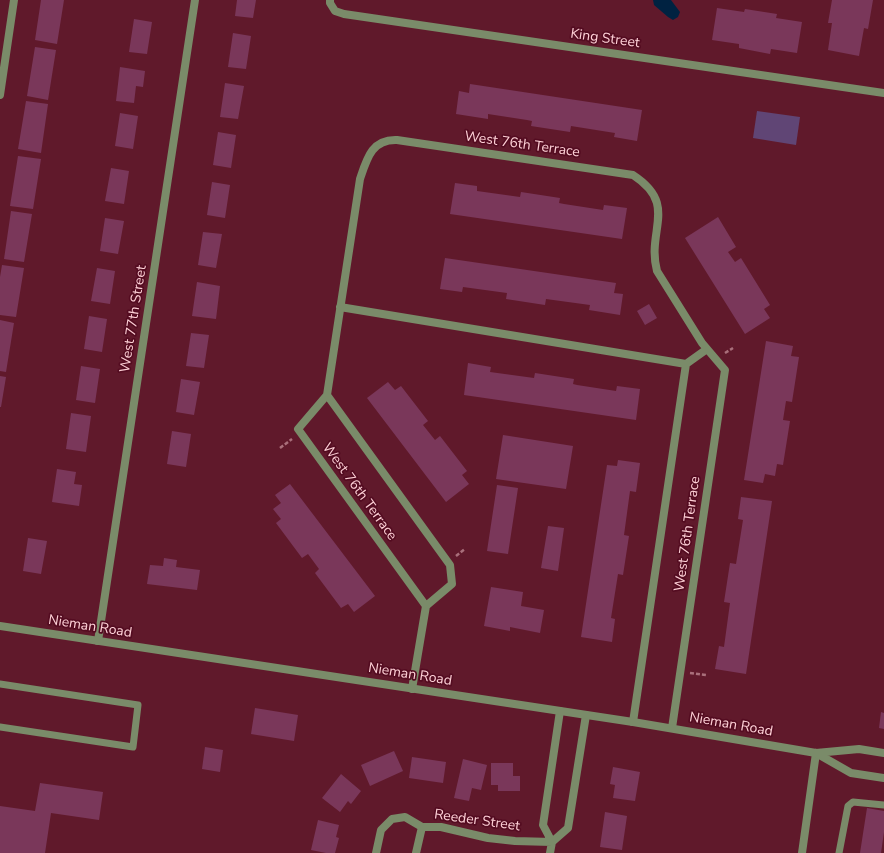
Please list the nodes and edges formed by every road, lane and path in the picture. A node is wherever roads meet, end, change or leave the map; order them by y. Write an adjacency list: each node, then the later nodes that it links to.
1 (14, 0): 5 (street)
2 (195, 0): 14 (street, West 77th Street)
3 (330, 0): 4 (street, King Street)
4 (884, 93)
5 (0, 95)
6 (340, 307): 7 (street, West 76th Terrace); 8 (street); 9 (street, West 76th Terrace)
7 (707, 349): 8 (street); 15 (street, West 76th Terrace)
8 (686, 364): 21 (street, West 76th Terrace)
9 (327, 395): 10 (street); 12 (street)
10 (301, 433): 11 (path); 12 (street, West 76th Terrace)
11 (280, 448)
12 (426, 606): 18 (street)
13 (0, 626): 14 (street, Nieman Road)
14 (98, 641): 18 (street, Nieman Road)
15 (681, 672): 16 (path); 23 (street, West 76th Terrace)
16 (706, 675)
17 (0, 684): 22 (lane)
18 (412, 689): 19 (street, Nieman Road)
19 (560, 711): 20 (street, Nieman Road); 29 (street)
20 (586, 714): 21 (street, Nieman Road); 29 (street)
21 (633, 722): 23 (street, Nieman Road)
22 (0, 727)
23 (672, 728): 24 (street, Nieman Road)
24 (816, 752): 25 (street, Nieman Road); 26 (street, Nieman Road); 33 (street)
25 (884, 753)
26 (884, 778)
27 (884, 804): 34 (lane)
28 (422, 827): 29 (street, Reeder Street); 30 (street, Reeder Street); 31 (street, Reeder Street)
29 (552, 842): 32 (street)
30 (376, 853)
31 (416, 853)
32 (550, 853)
33 (802, 853)
34 (839, 853)

